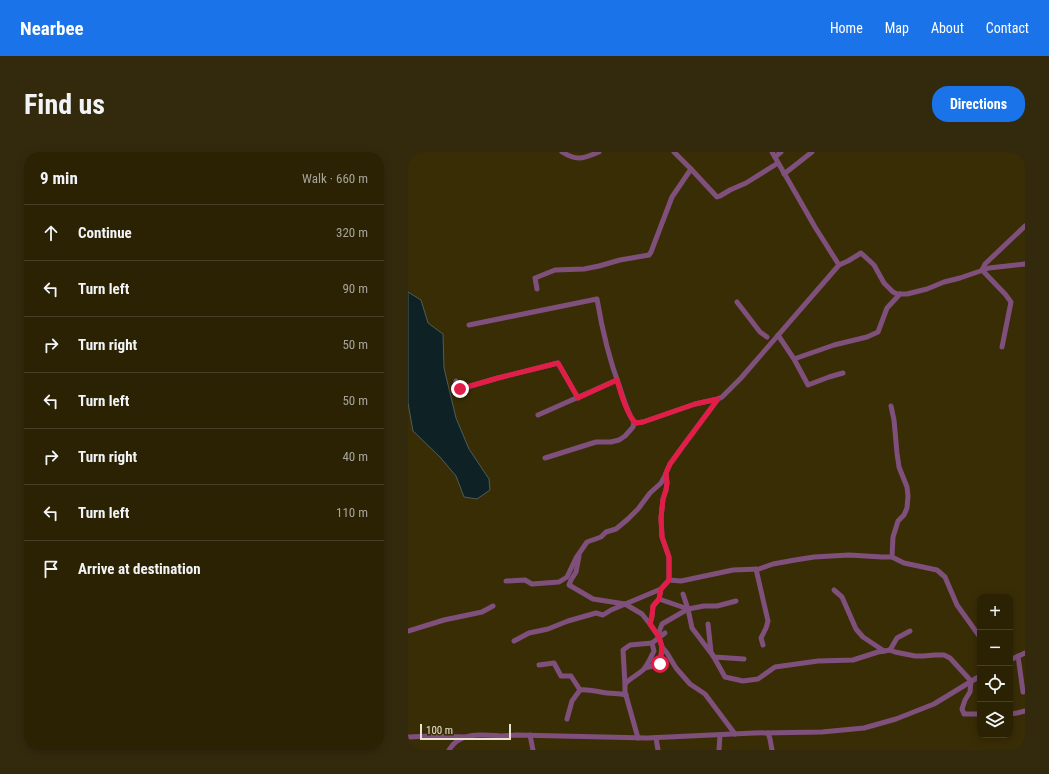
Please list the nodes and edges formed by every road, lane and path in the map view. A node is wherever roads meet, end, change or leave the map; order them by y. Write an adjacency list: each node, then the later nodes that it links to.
1 (562, 152): 2 (street)
2 (599, 152)
3 (674, 152): 8 (street)
4 (781, 152): 6 (street)
5 (812, 152): 9 (street)
6 (774, 155): 7 (street)
7 (778, 163): 8 (street); 9 (street)
8 (691, 169): 14 (street)
9 (784, 174): 12 (street)
10 (1025, 226): 13 (street)
11 (1025, 264): 13 (street)
12 (839, 265): 15 (street); 18 (street)
13 (982, 270): 15 (street); 21 (street)
14 (537, 289)
15 (900, 294): 22 (street)
16 (737, 302): 19 (street)
17 (469, 325): 24 (street)
18 (777, 336): 19 (street); 20 (street); 22 (street)
19 (767, 337): 20 (street)
20 (772, 342): 27 (street)
21 (1002, 347)
22 (794, 359): 23 (street)
23 (843, 372)
24 (617, 380): 26 (street); 30 (street)
25 (456, 381): 26 (street)
26 (578, 398): 29 (street)
27 (718, 399): 30 (street); 32 (street)
28 (891, 406): 34 (street)
29 (538, 415)
30 (634, 422): 31 (street)
31 (545, 458)
32 (666, 473): 33 (street); 36 (street)
33 (580, 553): 37 (street); 43 (street)
34 (892, 557): 35 (street); 51 (street)
35 (756, 569): 36 (street); 55 (street)
36 (669, 580): 38 (street)
37 (506, 581)
38 (661, 589): 41 (street); 43 (street)
39 (834, 590): 58 (street)
40 (683, 594): 45 (street)
41 (659, 599): 45 (street); 46 (street)
42 (736, 601): 45 (street)
43 (625, 604): 46 (street); 53 (street)
44 (493, 606): 48 (street)
45 (688, 609): 52 (street); 59 (street)
46 (650, 624): 52 (street)
47 (708, 624): 59 (street)
48 (408, 631)
49 (910, 632): 57 (street)
50 (664, 633): 52 (street)
51 (977, 633)
52 (658, 636): 54 (street); 56 (street)
53 (514, 641)
54 (652, 642): 65 (street); 69 (street)
55 (763, 645)
56 (662, 647): 65 (street); 78 (street)
57 (890, 650): 58 (street); 68 (street)
58 (884, 651): 59 (street)
59 (711, 652): 63 (street)
60 (1025, 653): 61 (street)
61 (1018, 656): 62 (street); 66 (street)
62 (1013, 658)
63 (744, 659)
64 (539, 665): 70 (street)
65 (645, 668): 69 (street)
66 (1023, 673): 71 (street)
67 (977, 678): 68 (street)
68 (971, 681): 74 (street); 77 (street)
69 (625, 684): 72 (street)
70 (580, 690): 72 (street); 76 (street)
71 (1023, 692)
72 (626, 695): 83 (street)
73 (1025, 711): 75 (street)
74 (977, 714)
75 (1013, 714)
76 (566, 719)
77 (768, 733): 78 (street); 89 (street)
78 (735, 734): 80 (street)
79 (530, 735): 82 (street); 83 (street); 86 (street)
80 (720, 735): 84 (street); 88 (street)
81 (408, 737): 82 (street)
82 (464, 737): 85 (street)
83 (638, 738): 84 (street)
84 (656, 738): 87 (street)
85 (450, 750)
86 (533, 750)
87 (658, 750)
88 (719, 750)
89 (772, 750)

